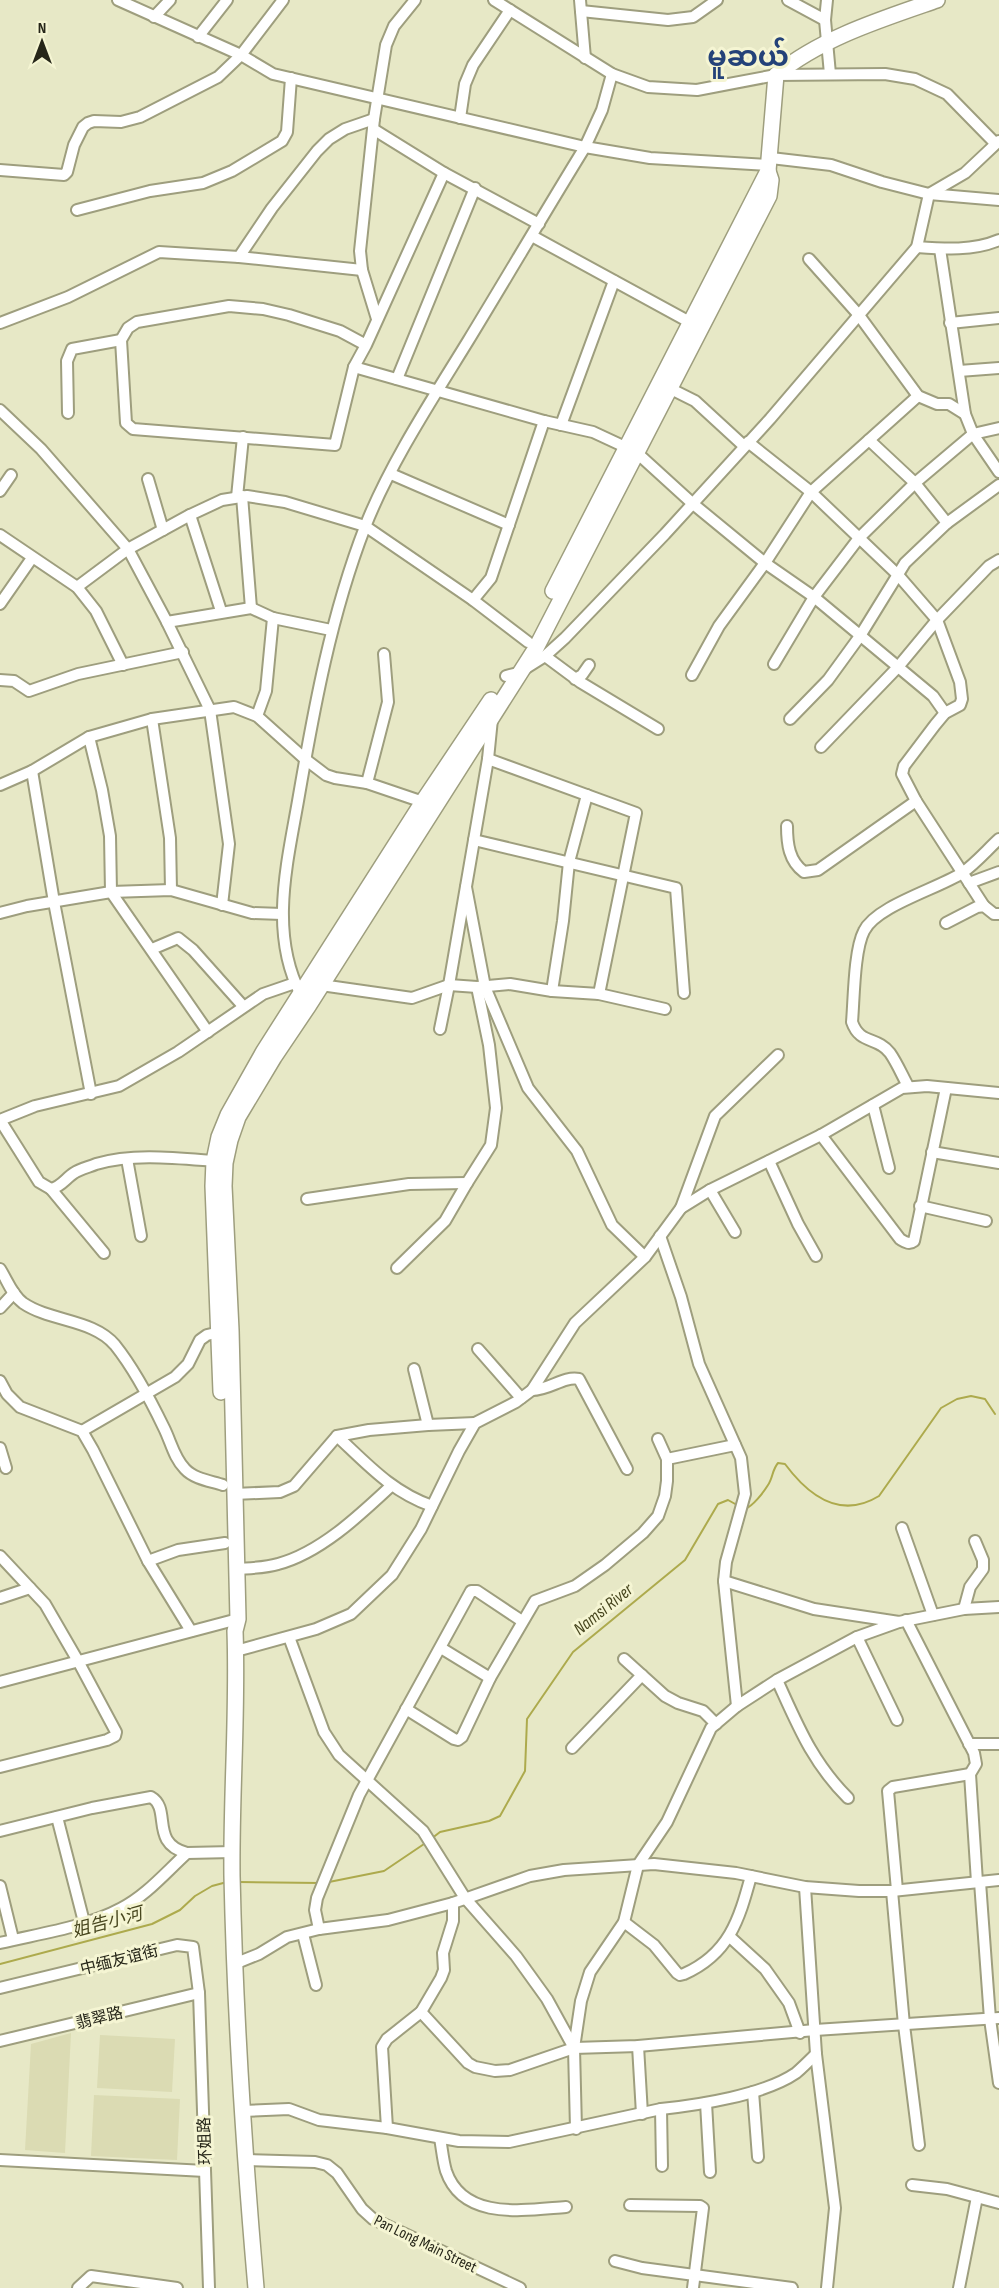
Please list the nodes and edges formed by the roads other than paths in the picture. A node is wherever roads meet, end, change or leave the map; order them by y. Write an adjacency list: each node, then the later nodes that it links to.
1 (118, 0): 13 (street)
2 (170, 0): 13 (street)
3 (227, 0): 15 (street)
4 (283, 0): 17 (street)
5 (415, 0): 23 (street)
6 (494, 0): 12 (street)
7 (717, 0): 11 (street)
8 (788, 0): 14 (street)
9 (827, 0): 14 (street)
10 (937, 0): 16 (highway)
11 (580, 5): 18 (street)
12 (510, 10): 18 (street); 24 (street)
13 (154, 17): 15 (street)
14 (825, 20): 16 (street)
15 (198, 37): 17 (street)
16 (828, 44): 20 (street); 21 (highway)
17 (241, 55): 22 (street); 29 (street)
18 (585, 58): 19 (street)
19 (612, 74): 21 (street); 27 (street)
20 (830, 74): 21 (street); 26 (street)
21 (776, 75): 28 (highway)
22 (291, 78): 23 (street); 34 (street)
23 (378, 98): 24 (street); 25 (street)
24 (459, 118): 27 (street)
25 (373, 124): 30 (street); 40 (street); 42 (street)
26 (997, 142): 32 (street)
27 (585, 147): 28 (street); 35 (street)
28 (770, 165): 32 (street); 49 (highway)
29 (0, 170)
30 (444, 173): 31 (street); 46 (street)
31 (475, 188): 35 (street); 55 (street)
32 (929, 194): 33 (street); 38 (street)
33 (999, 200)
34 (76, 210)
35 (539, 224): 36 (street)
36 (532, 236): 43 (street); 57 (street)
37 (999, 240): 39 (street)
38 (917, 247): 39 (street); 44 (street)
39 (940, 249): 48 (street)
40 (239, 257): 42 (street); 47 (street)
41 (808, 259): 44 (street)
42 (362, 270): 46 (street)
43 (614, 281): 49 (street); 63 (street)
44 (858, 314): 58 (street); 68 (street)
45 (999, 318): 48 (street)
46 (376, 319): 51 (street)
47 (0, 323)
48 (950, 323): 54 (street)
49 (695, 325): 56 (highway); 69 (highway)
50 (121, 340): 51 (street); 60 (street); 66 (street)
51 (366, 345): 52 (street)
52 (354, 367): 55 (street); 66 (street)
53 (999, 368): 54 (street)
54 (959, 371): 61 (street)
55 (397, 380): 57 (street)
56 (669, 388): 68 (street); 69 (highway)
57 (437, 391): 62 (street); 71 (street)
58 (918, 396): 61 (street); 67 (street)
59 (0, 410): 87 (street)
60 (68, 414)
61 (964, 414): 65 (street)
62 (544, 422): 63 (street); 82 (street)
63 (561, 425): 69 (street)
64 (999, 428): 65 (street)
65 (973, 434): 70 (street); 74 (street)
66 (243, 436): 78 (street)
67 (869, 440): 74 (street); 77 (street)
68 (746, 444): 77 (street); 79 (street)
69 (631, 449): 79 (street); 103 (highway); 111 (highway)
70 (999, 472)
71 (391, 474): 82 (street); 83 (street)
72 (10, 475): 76 (street)
73 (148, 479): 84 (street)
74 (915, 483): 81 (street); 86 (street)
75 (999, 485): 81 (street)
76 (0, 492)
77 (811, 492): 86 (street); 90 (street)
78 (239, 496): 80 (street); 83 (street); 96 (street)
79 (692, 503): 90 (street); 106 (street)
80 (190, 515): 84 (street); 97 (street)
81 (947, 523): 91 (street)
82 (509, 525): 94 (street)
83 (365, 526): 94 (street); 101 (street)
84 (163, 530): 87 (street)
85 (0, 535): 88 (street)
86 (859, 538): 91 (street); 93 (street)
87 (128, 549): 92 (street); 100 (street)
88 (32, 558): 92 (street); 95 (street)
89 (999, 560): 99 (street)
90 (765, 563): 93 (street); 112 (street)
91 (898, 575): 99 (street); 102 (street)
92 (76, 587): 108 (street)
93 (814, 597): 102 (street); 107 (street)
94 (473, 600): 103 (street)
95 (0, 604)
96 (250, 608): 97 (street); 98 (street)
97 (221, 611): 100 (street)
98 (273, 618): 101 (street); 118 (street)
99 (937, 620): 110 (street); 117 (street)
100 (167, 622): 104 (street)
101 (331, 630): 125 (street)
102 (860, 636): 110 (street); 121 (street)
103 (528, 642): 111 (highway)
104 (183, 652): 108 (street); 116 (street)
105 (384, 654): 128 (street)
106 (545, 657): 111 (street); 113 (street)
107 (774, 664)
108 (123, 665): 114 (street)
109 (589, 665): 113 (street)
110 (898, 667): 117 (street); 124 (street)
111 (512, 674): 115 (highway); 119 (highway)
112 (692, 675)
113 (576, 679): 122 (street)
114 (0, 680)
115 (493, 697): 119 (street); 132 (highway)
116 (210, 710): 118 (street); 120 (street); 145 (street)
117 (945, 713): 131 (street)
118 (257, 716): 125 (street)
119 (493, 716): 126 (street); 132 (highway)
120 (152, 719): 123 (street); 142 (street)
121 (790, 719)
122 (658, 729)
123 (88, 737): 127 (street); 143 (street)
124 (821, 747)
125 (305, 759): 128 (street); 149 (street)
126 (488, 759): 130 (street); 135 (street)
127 (32, 771): 129 (street); 144 (street)
128 (367, 783): 132 (street)
129 (0, 785)
130 (586, 795): 136 (street); 139 (street)
131 (916, 801): 133 (street); 138 (street)
132 (429, 804): 152 (highway); 155 (highway)
133 (787, 826)
134 (999, 839): 138 (street)
135 (474, 840): 136 (street); 141 (street)
136 (569, 862): 139 (street); 156 (street)
137 (999, 872): 140 (street)
138 (962, 873): 140 (street); 164 (street)
139 (623, 875): 157 (street); 158 (street)
140 (969, 883): 146 (street)
141 (466, 887): 153 (street); 154 (street)
142 (171, 890): 143 (street); 145 (street)
143 (111, 892): 144 (street); 151 (street)
144 (54, 902): 147 (street); 166 (street)
145 (222, 905): 149 (street)
146 (984, 906): 148 (street); 150 (street)
147 (0, 913)
148 (999, 914)
149 (282, 915): 155 (street)
150 (946, 923)
151 (152, 949): 159 (street); 162 (street)
152 (321, 985): 153 (street); 213 (highway)
153 (449, 985): 154 (street); 161 (street)
154 (481, 987): 156 (street); 177 (street); 189 (street)
155 (298, 989): 159 (street); 173 (highway)
156 (552, 991): 158 (street)
157 (684, 993)
158 (599, 994): 160 (street)
159 (243, 1006): 162 (street)
160 (665, 1009)
161 (440, 1029)
162 (208, 1032): 166 (street)
163 (778, 1055): 182 (street)
164 (908, 1086): 165 (street); 168 (street)
165 (946, 1088): 167 (street); 171 (street)
166 (91, 1094): 169 (street)
167 (999, 1094)
168 (873, 1105): 170 (street); 176 (street)
169 (0, 1120): 178 (street)
170 (821, 1135): 174 (street); 181 (street)
171 (932, 1152): 175 (street); 181 (street)
172 (127, 1159): 173 (street); 178 (street); 185 (street)
173 (214, 1161): 194 (highway)
174 (769, 1161): 179 (street); 188 (street)
175 (999, 1163)
176 (889, 1168)
177 (467, 1183): 180 (street); 190 (street)
178 (51, 1189): 187 (street)
179 (710, 1190): 182 (street); 184 (street)
180 (307, 1199)
181 (920, 1206): 183 (street)
182 (681, 1208): 186 (street)
183 (986, 1221)
184 (735, 1232)
185 (141, 1236)
186 (660, 1236): 189 (street); 207 (street)
187 (104, 1253)
188 (816, 1256)
189 (645, 1257): 198 (street)
190 (397, 1268)
191 (0, 1269): 192 (street)
192 (14, 1293): 193 (street); 200 (street)
193 (0, 1308)
194 (220, 1332): 200 (street); 213 (highway)
195 (478, 1349): 201 (street)
196 (414, 1369): 203 (street)
197 (0, 1381): 199 (street)
198 (532, 1390): 201 (street); 211 (street)
199 (4, 1392): 204 (street)
200 (147, 1394): 204 (street); 213 (street)
201 (521, 1398): 202 (street)
202 (475, 1423): 203 (street); 214 (street)
203 (428, 1425): 205 (street)
204 (81, 1431): 219 (street)
205 (337, 1436): 212 (street); 213 (street)
206 (658, 1439): 209 (street)
207 (735, 1445): 209 (street); 221 (street)
208 (0, 1448): 210 (street)
209 (668, 1459): 227 (street)
210 (6, 1468)
211 (627, 1469)
212 (391, 1486): 214 (street); 220 (street)
213 (228, 1489): 217 (highway); 220 (highway)
214 (432, 1506): 231 (street)
215 (902, 1528): 226 (street)
216 (975, 1541): 225 (street)
217 (225, 1543): 219 (street); 229 (highway)
218 (0, 1556): 222 (street)
219 (148, 1561): 230 (street)
220 (237, 1569): 229 (highway)
221 (724, 1581): 228 (street); 241 (street)
222 (30, 1588): 223 (street); 236 (street)
223 (0, 1598)
224 (999, 1607): 225 (street)
225 (964, 1609): 226 (street)
226 (933, 1615): 228 (street)
227 (522, 1621): 233 (street); 238 (street)
228 (902, 1621): 232 (street); 245 (street)
229 (234, 1623): 230 (street); 234 (highway)
230 (191, 1631): 236 (street)
231 (289, 1637): 234 (street); 250 (street)
232 (857, 1637): 239 (street); 243 (street)
233 (441, 1648): 238 (street); 242 (street)
234 (236, 1651): 254 (highway)
235 (624, 1659): 237 (street)
236 (78, 1661): 240 (street); 248 (street)
237 (642, 1675): 244 (street); 247 (street)
238 (490, 1678): 242 (street)
239 (777, 1680): 241 (street); 251 (street)
240 (0, 1682)
241 (737, 1706): 244 (street)
242 (405, 1709): 250 (street)
243 (897, 1720)
244 (716, 1724): 256 (street)
245 (969, 1744): 246 (street); 249 (street)
246 (999, 1744)
247 (572, 1748)
248 (0, 1767)
249 (970, 1774): 259 (street); 262 (street)
250 (366, 1780): 263 (street); 267 (street)
251 (848, 1798)
252 (57, 1817): 253 (street); 255 (street); 265 (street)
253 (0, 1831)
254 (233, 1852): 255 (street); 272 (highway)
255 (187, 1853): 265 (street)
256 (638, 1865): 257 (street); 263 (street); 266 (street)
257 (751, 1876): 261 (street); 269 (street)
258 (999, 1880): 259 (street)
259 (979, 1882): 262 (street); 277 (street)
260 (0, 1886): 270 (street)
261 (805, 1887): 262 (street); 279 (street)
262 (895, 1891): 278 (street)
263 (465, 1898): 264 (street); 283 (street)
264 (453, 1903): 267 (street); 276 (street)
265 (84, 1922): 270 (street)
266 (624, 1922): 269 (street); 283 (street)
267 (319, 1929): 268 (street)
268 (303, 1934): 272 (street); 273 (street)
269 (730, 1937): 280 (street)
270 (13, 1939): 271 (street)
271 (0, 1942)
272 (234, 1964): 289 (highway)
273 (316, 1985)
274 (0, 1988): 275 (street, 中缅友谊街)
275 (199, 1993): 281 (street, 翡翠路); 299 (street, 环姐路)
276 (421, 2012): 283 (street); 291 (street)
277 (994, 2019): 278 (street); 285 (street)
278 (904, 2025): 279 (street); 294 (street)
279 (815, 2030): 280 (street); 284 (street)
280 (800, 2033): 282 (street)
281 (0, 2041)
282 (638, 2046): 283 (street); 290 (street)
283 (574, 2048): 292 (street)
284 (816, 2054): 286 (street); 315 (street)
285 (999, 2083)
286 (753, 2092): 287 (street); 295 (street)
287 (706, 2103): 288 (street); 300 (street)
288 (661, 2109): 290 (street); 298 (street)
289 (242, 2111): 291 (street); 297 (highway)
290 (642, 2114): 292 (street)
291 (387, 2128): 293 (street)
292 (576, 2129): 293 (street)
293 (440, 2138): 305 (street)
294 (919, 2145)
295 (758, 2157)
296 (0, 2160): 299 (street)
297 (245, 2160): 311 (highway); 312 (street, Pan Long Main Street)
298 (662, 2166)
299 (205, 2171): 310 (street, 环姐路)
300 (710, 2172)
301 (912, 2185): 302 (street)
302 (977, 2197): 303 (street); 316 (street)
303 (999, 2203)
304 (630, 2205): 307 (street)
305 (566, 2208)
306 (615, 2261): 307 (street)
307 (695, 2274): 313 (street); 314 (street)
308 (78, 2288): 309 (street)
309 (177, 2288)
310 (209, 2288)
311 (256, 2288)
312 (520, 2288)
313 (693, 2288)
314 (792, 2288)
315 (828, 2288)
316 (959, 2288)

